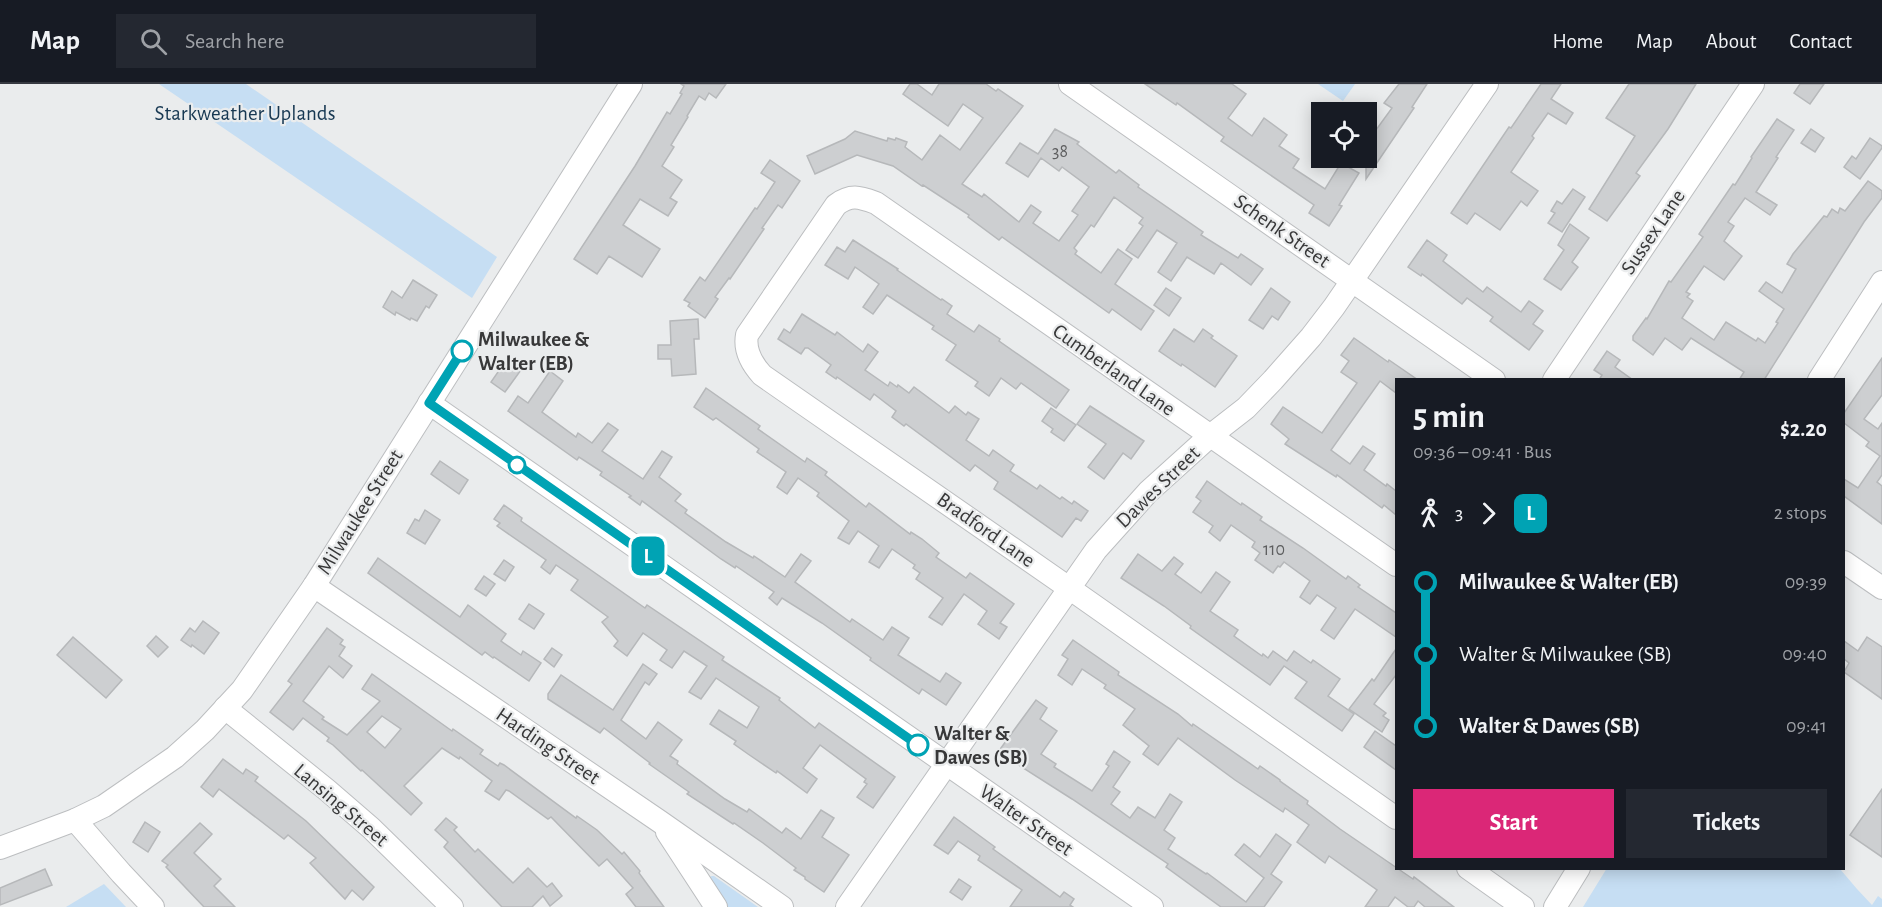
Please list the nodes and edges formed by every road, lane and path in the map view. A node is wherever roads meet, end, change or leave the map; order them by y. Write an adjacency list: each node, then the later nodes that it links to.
1 (632, 84): 11 (street, Milwaukee Street)
2 (1070, 84): 6 (street, Schenk Street)
3 (1488, 84): 6 (street, Dawes Street)
4 (1753, 84): 9 (street, Sussex Lane)
5 (861, 198): 12 (street, Cumberland Lane); 16 (street, Bradford Lane)
6 (1352, 280): 8 (street, Schenk Street); 12 (street, Dawes Street)
7 (1882, 282): 10 (street)
8 (1491, 378)
9 (1555, 378)
10 (1820, 378)
11 (429, 403): 15 (street, Milwaukee Street); 19 (street, Walter Street)
12 (1210, 436): 14 (street, Cumberland Lane); 16 (street, Dawes Street)
13 (1845, 563): 17 (street)
14 (1395, 564)
15 (314, 586): 18 (street, Milwaukee Street); 22 (street, Harding Street)
16 (1069, 588): 19 (street, Dawes Street); 20 (street, Bradford Lane)
17 (1882, 588)
18 (225, 708): 21 (street, Milwaukee Street); 27 (street, Lansing Street)
19 (947, 765): 30 (street, Dawes Street); 31 (street, Walter Street)
20 (1395, 817)
21 (75, 820): 23 (street, Milwaukee Street); 26 (street)
22 (659, 821): 28 (street); 29 (street, Harding Street)
23 (0, 848)
24 (1471, 870): 32 (street)
25 (1578, 870): 33 (street)
26 (153, 907)
27 (452, 907)
28 (716, 907)
29 (782, 907)
30 (847, 907)
31 (1152, 907)
32 (1523, 907)
33 (1555, 907)

